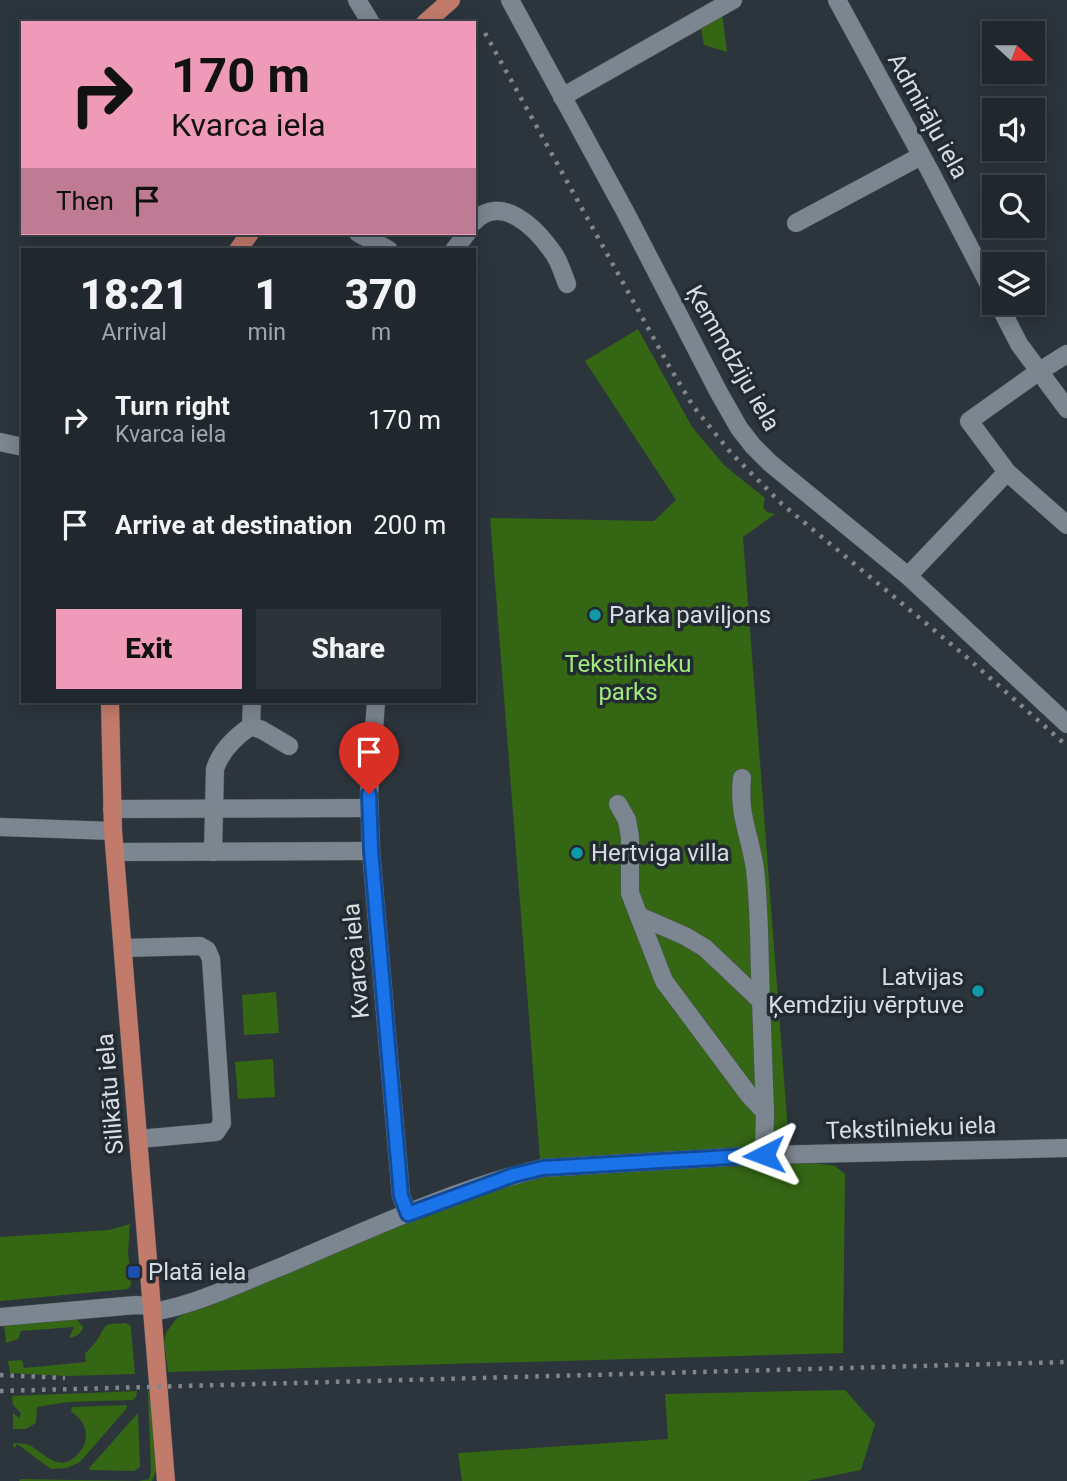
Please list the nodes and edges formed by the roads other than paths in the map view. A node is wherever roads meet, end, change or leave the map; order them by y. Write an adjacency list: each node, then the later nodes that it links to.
1 (357, 0): 6 (street)
2 (451, 0): 7 (main road)
3 (510, 0): 8 (street, Ķemmdziju iela)
4 (733, 0): 8 (street)
5 (836, 0): 9 (street, Admirāļu iela)
6 (370, 21)
7 (427, 21)
8 (562, 97): 24 (street, Ķemmdziju iela)
9 (921, 156): 11 (street); 14 (street, Admirāļu iela)
10 (476, 220): 15 (street)
11 (796, 223)
12 (362, 235): 13 (street)
13 (385, 248)
14 (982, 271)
15 (567, 284)
16 (1004, 315): 18 (street)
17 (1067, 354): 18 (street)
18 (1038, 372): 19 (street); 22 (street)
19 (1067, 409)
20 (0, 442): 21 (street)
21 (21, 447)
22 (1007, 472): 23 (street); 24 (street)
23 (1067, 525)
24 (908, 576): 28 (street, Ķemmdziju iela)
25 (110, 703): 34 (main road, Silikātu iela)
26 (251, 703): 29 (street)
27 (376, 703): 33 (street, Kvarca iela)
28 (1067, 724)
29 (251, 726): 30 (street); 35 (street)
30 (289, 746)
31 (742, 778): 43 (street)
32 (618, 804): 41 (street)
33 (369, 808): 35 (street); 38 (street, Kvarca iela)
34 (112, 809): 35 (street); 37 (main road, Silikātu iela)
35 (213, 809): 40 (street)
36 (0, 827): 37 (street)
37 (113, 831): 39 (main road, Silikātu iela)
38 (371, 850): 40 (street); 48 (street, Kvarca iela)
39 (115, 852): 40 (street); 42 (main road, Silikātu iela)
40 (213, 852)
41 (639, 916): 43 (street); 44 (street)
42 (123, 948): 45 (main road, Silikātu iela); 45 (street)
43 (761, 1001): 44 (street)
44 (765, 1112): 47 (street)
45 (139, 1139): 49 (main road, Silikātu iela)
46 (1067, 1147): 47 (street, Tekstilnieku iela)
47 (764, 1155): 48 (street, Tekstilnieku iela)
48 (408, 1214): 49 (street, Tekstilnieku iela)
49 (153, 1309): 50 (street, Tekstilnieku iela); 51 (main road, Silikātu iela)
50 (0, 1317)
51 (166, 1481)

